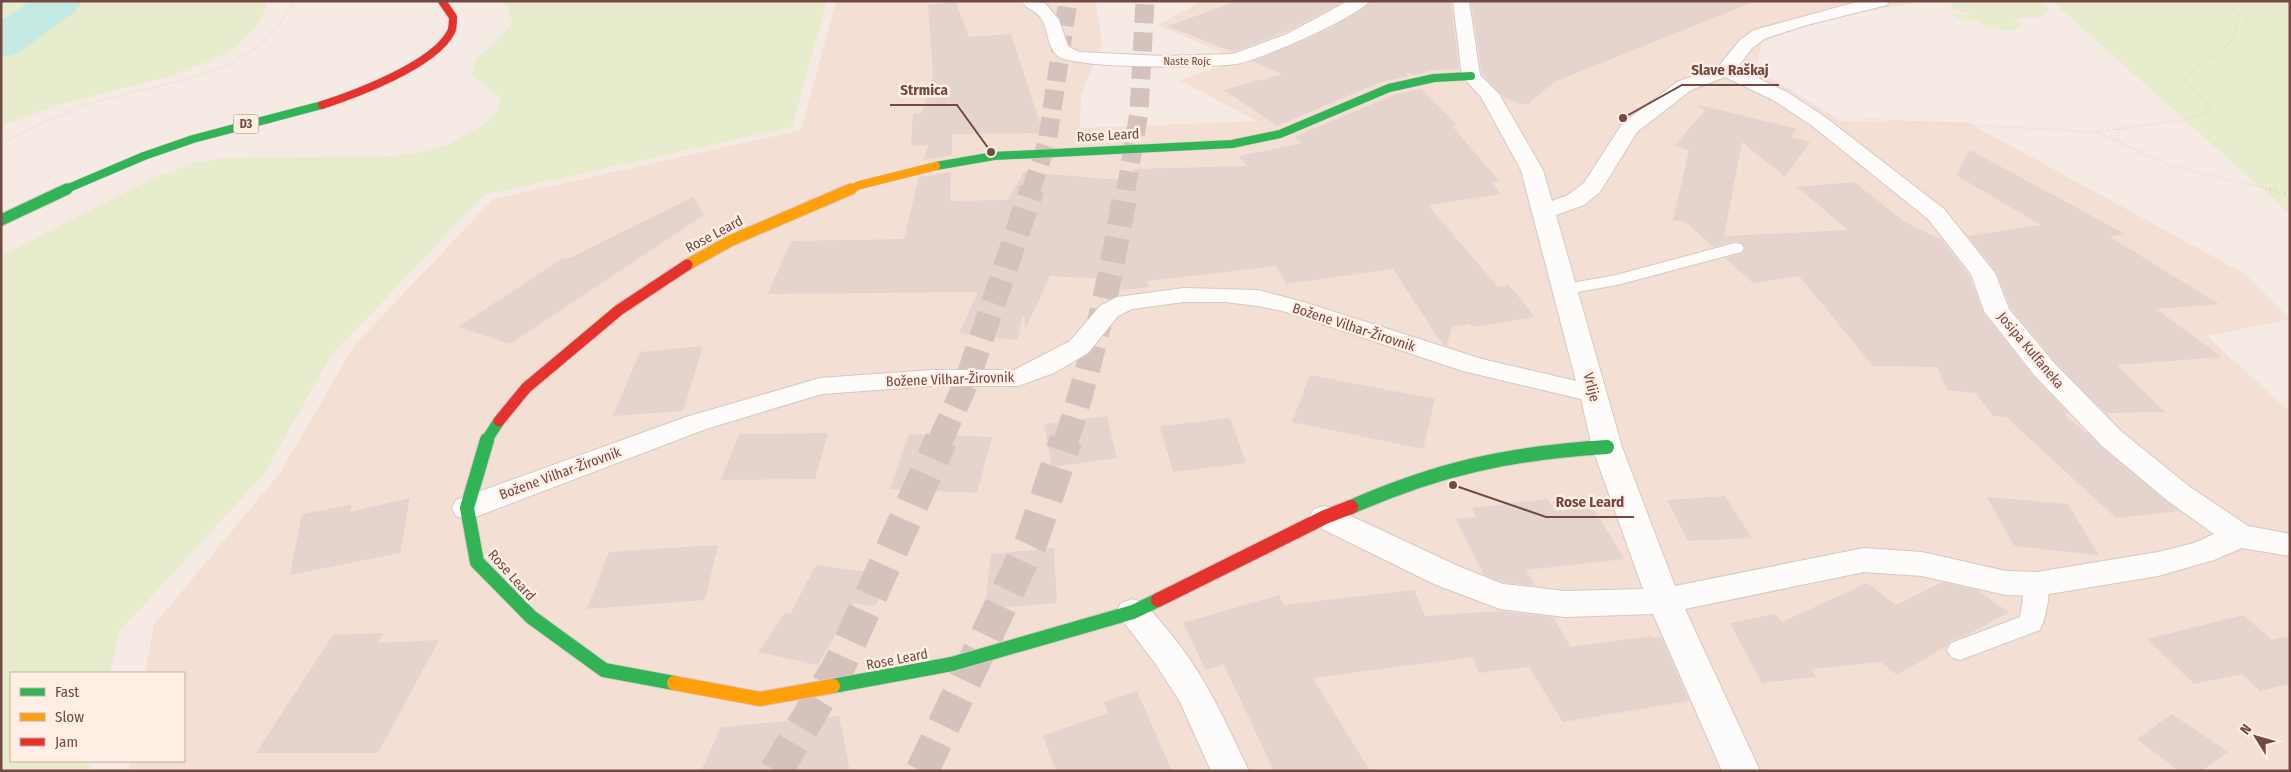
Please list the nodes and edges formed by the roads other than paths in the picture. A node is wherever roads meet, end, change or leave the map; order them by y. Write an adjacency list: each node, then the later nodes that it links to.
1 (442, 1): 9 (street, D3)
2 (1029, 1): 3 (street, Naste Rojc)
3 (1361, 1)
4 (1461, 1): 7 (street)
5 (1881, 1): 6 (street)
6 (1726, 70): 8 (street); 16 (street, Josipa Kulfaneka)
7 (1471, 76): 8 (street, Vrlije); 14 (street, Rose Leard)
8 (1545, 212): 11 (street, Vrlije)
9 (1, 220)
10 (1736, 248): 11 (lane)
11 (1566, 289): 12 (street, Vrlije)
12 (1594, 393): 13 (street, Vrlije); 14 (street, Božene Vilhar-Žirovnik)
13 (1607, 447): 15 (street, Rose Leard); 19 (street, Vrlije)
14 (467, 508): 20 (street, Rose Leard)
15 (1325, 517): 19 (street); 20 (street, Rose Leard)
16 (2239, 536): 17 (street, Josipa Kulfaneka); 18 (street)
17 (2290, 545)
18 (2037, 584): 19 (street); 21 (lane)
19 (1664, 601): 23 (street, Vrlije)
20 (1133, 612): 22 (street)
21 (1960, 650)
22 (1230, 771)
23 (1741, 771)

